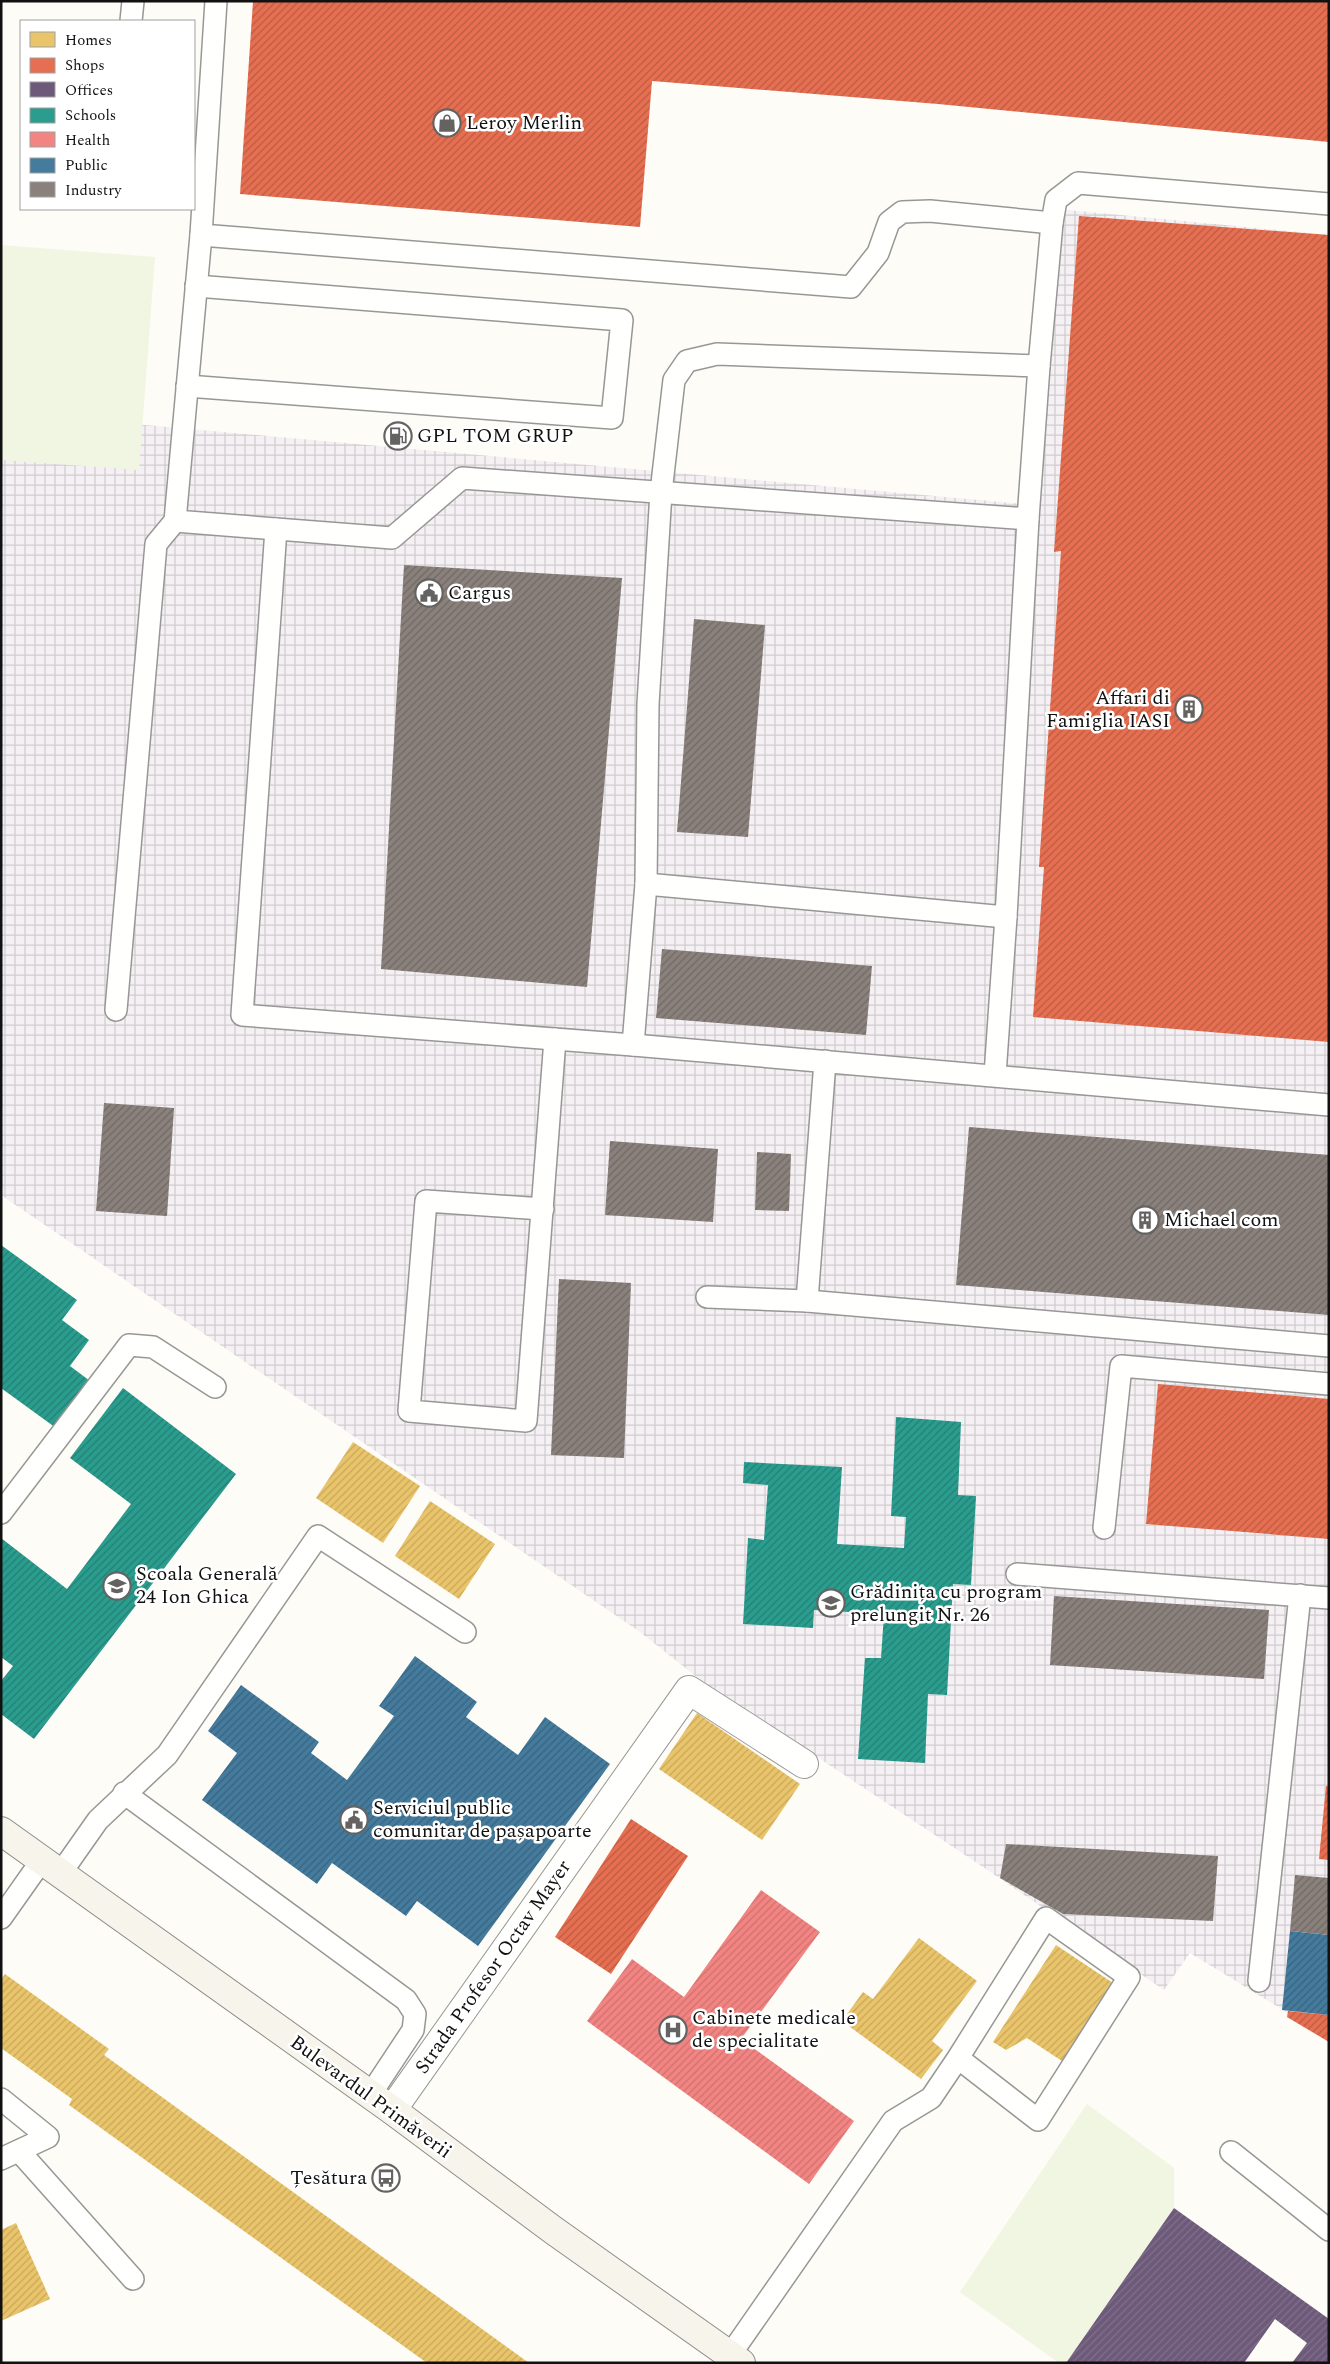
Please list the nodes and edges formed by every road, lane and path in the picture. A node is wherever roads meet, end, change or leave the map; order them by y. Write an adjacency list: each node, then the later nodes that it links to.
1 (133, 1): 3 (lane)
2 (216, 1): 6 (lane)
3 (131, 20)
4 (1329, 204): 5 (lane)
5 (1052, 223): 6 (lane); 8 (lane)
6 (201, 235): 7 (lane)
7 (196, 286): 9 (lane); 9 (lane)
8 (1039, 366): 10 (lane); 11 (lane)
9 (186, 386): 12 (lane)
10 (661, 492): 11 (lane); 13 (lane); 14 (lane)
11 (1028, 519): 15 (lane)
12 (175, 521): 13 (lane); 16 (lane)
13 (276, 529): 17 (lane)
14 (646, 884): 15 (lane); 18 (lane)
15 (1006, 917): 20 (lane)
16 (116, 1010)
17 (555, 1039): 18 (lane); 22 (lane)
18 (633, 1045): 19 (lane)
19 (824, 1061): 20 (lane); 24 (lane)
20 (995, 1075): 21 (lane)
21 (1329, 1105)
22 (543, 1209): 22 (lane)
23 (706, 1296): 24 (lane)
24 (807, 1301): 25 (lane)
25 (1329, 1346)
26 (1329, 1384): 29 (lane)
27 (215, 1387): 28 (lane)
28 (1, 1513)
29 (1104, 1528)
30 (1017, 1574): 31 (lane)
31 (1300, 1595): 32 (lane); 39 (lane)
32 (1329, 1598)
33 (466, 1632): 35 (lane)
34 (804, 1764): 42 (street, Strada Profesor Octav Mayer)
35 (124, 1793): 37 (lane); 42 (lane)
36 (1, 1831): 37 (main road, Bulevardul Primăverii)
37 (51, 1867): 38 (lane); 42 (main road, Bulevardul Primăverii)
38 (1, 1918)
39 (1259, 1981)
40 (958, 2058): 40 (lane); 47 (lane)
41 (1, 2099): 44 (lane)
42 (381, 2102): 47 (main road, Bulevardul Primăverii)
43 (1231, 2152): 45 (lane)
44 (10, 2155): 46 (lane)
45 (1329, 2230)
46 (133, 2279)
47 (736, 2359)

